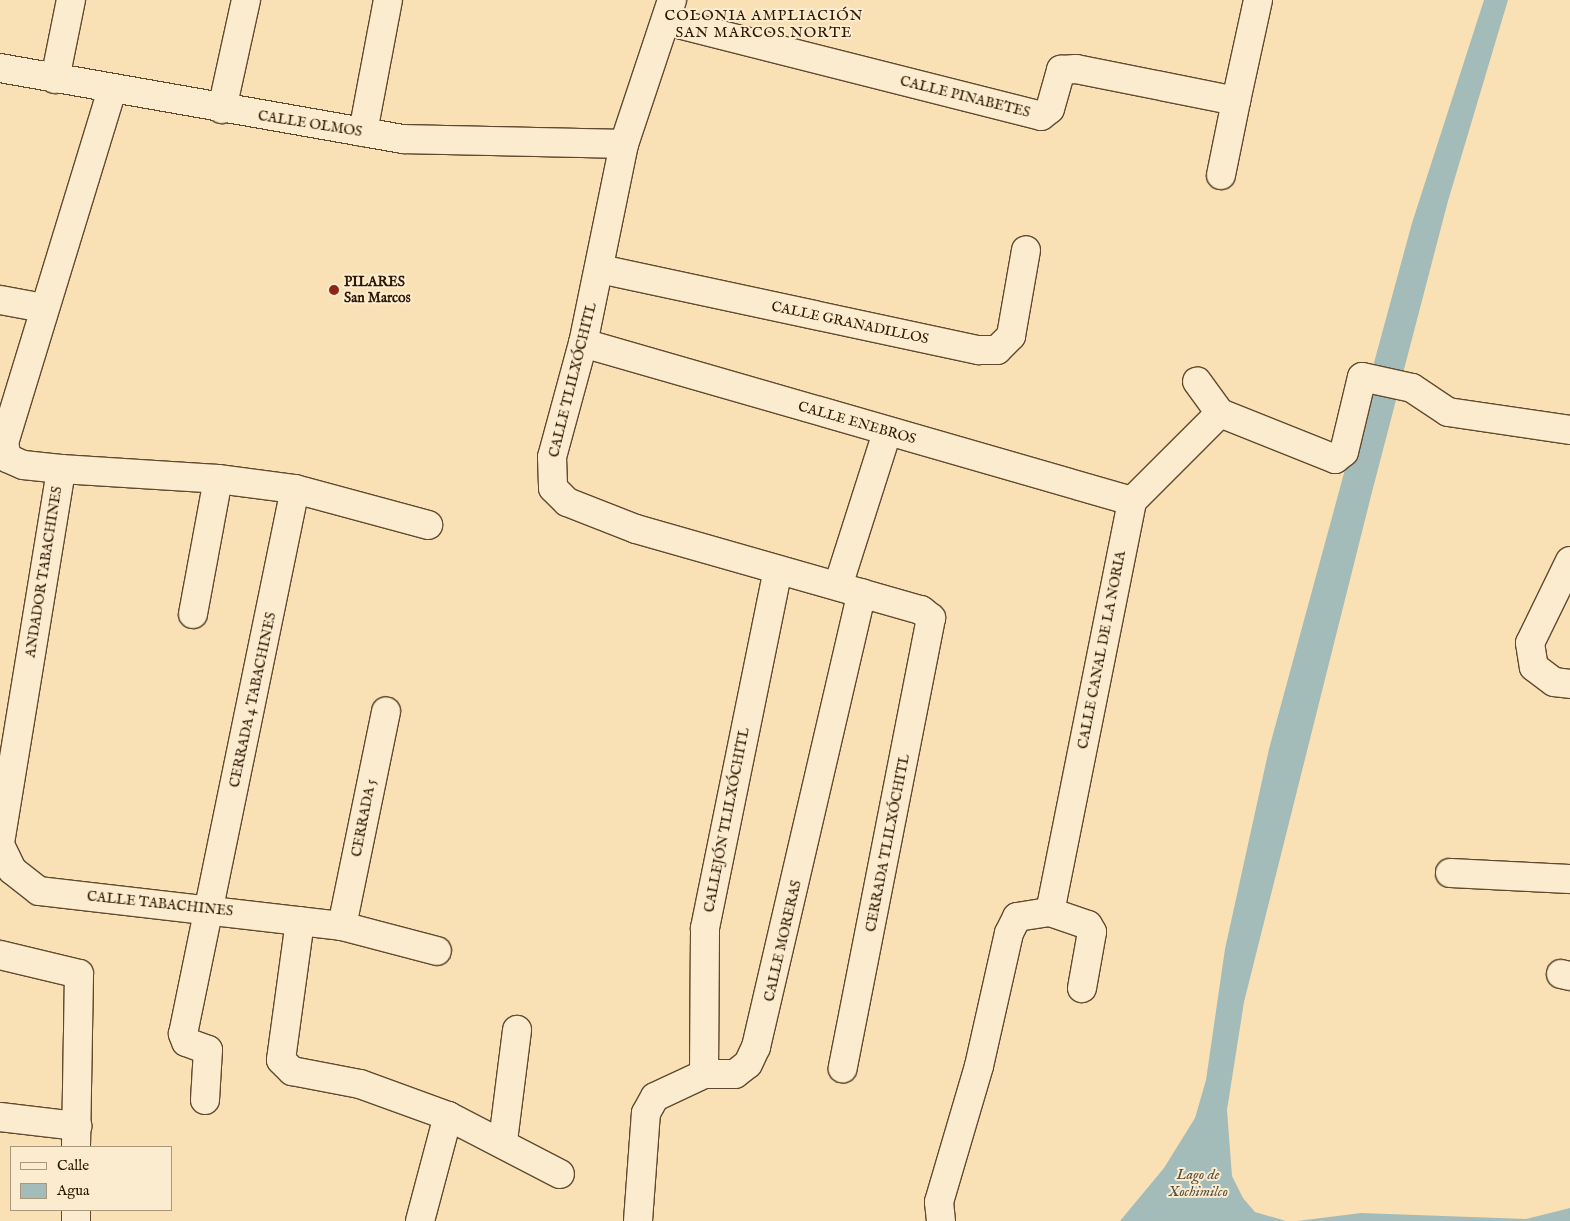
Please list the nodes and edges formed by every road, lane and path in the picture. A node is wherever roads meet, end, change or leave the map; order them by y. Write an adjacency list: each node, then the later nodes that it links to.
1 (71, 0): 7 (street)
2 (246, 0): 10 (street)
3 (388, 0): 11 (street)
4 (1258, 0): 9 (street)
5 (669, 10): 9 (street, CALLE PINABETES); 12 (street, CALLE TLILXÓCHITL)
6 (0, 68): 7 (street, CALLE OLMOS)
7 (55, 79): 8 (street, CALLE OLMOS)
8 (112, 90): 10 (street, CALLE OLMOS); 17 (street, ANDADOR TABACHINES)
9 (1236, 101): 13 (street)
10 (222, 109): 11 (street, CALLE OLMOS)
11 (363, 132): 12 (street, CALLE OLMOS)
12 (624, 144): 15 (street, CALLE TLILXÓCHITL)
13 (1221, 175)
14 (1026, 250): 15 (street, CALLE GRANADILLOS)
15 (600, 269): 18 (street, CALLE TLILXÓCHITL)
16 (0, 300): 17 (street)
17 (43, 308): 23 (street, ANDADOR TABACHINES)
18 (583, 343): 22 (street, CALLE ENEBROS); 29 (street, CALLE TLILXÓCHITL)
19 (1198, 381): 20 (street)
20 (1220, 413): 21 (street); 26 (street)
21 (1570, 430)
22 (887, 432): 26 (street, CALLE ENEBROS); 30 (street, CALLE MORERAS)
23 (61, 469): 24 (street); 35 (street, ANDADOR TABACHINES)
24 (218, 479): 25 (street); 31 (street)
25 (295, 489): 27 (street); 38 (street, CERRADA 4 TABACHINES)
26 (1132, 501): 39 (street, CALLE CANAL DE LA NORIA)
27 (428, 525)
28 (1570, 561): 33 (street)
29 (778, 570): 30 (street, CALLE TLILXÓCHITL); 47 (street, CALLEJÓN TLILXÓCHITL)
30 (850, 590): 32 (street, CALLE TLILXÓCHITL); 47 (street, CALLE MORERAS)
31 (193, 614)
32 (931, 618): 46 (street, CERRADA TLILXÓCHITL)
33 (1570, 684)
34 (386, 711): 41 (street, CERRADA 5)
35 (0, 844): 38 (street, CALLE TABACHINES)
36 (1450, 873): 37 (street)
37 (1570, 879)
38 (210, 910): 40 (street, CALLE TABACHINES); 48 (street, CERRADA 4 TABACHINES)
39 (1050, 912): 44 (street); 56 (street)
40 (300, 921): 41 (street, CALLE TABACHINES); 49 (street)
41 (342, 926): 42 (street, CALLE TABACHINES)
42 (437, 951)
43 (0, 955): 51 (street)
44 (1082, 988)
45 (517, 1030): 52 (street)
46 (843, 1068)
47 (704, 1074): 55 (street, CALLE MORERAS)
48 (205, 1100)
49 (448, 1116): 52 (street); 54 (street)
50 (0, 1117): 51 (street)
51 (76, 1137)
52 (503, 1141): 53 (street)
53 (560, 1174)
54 (420, 1221)
55 (638, 1221)
56 (941, 1221)

